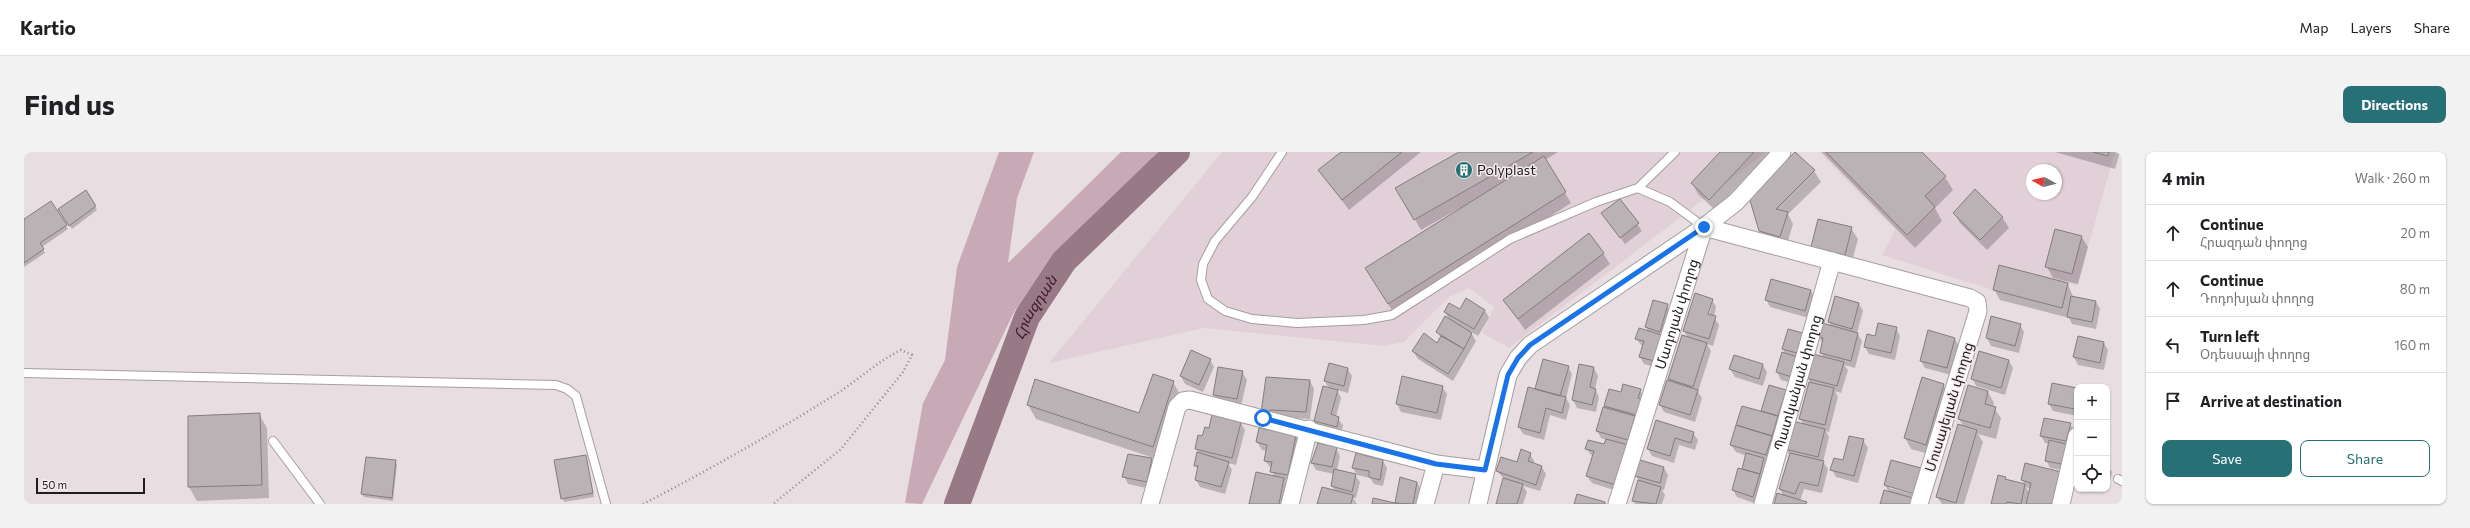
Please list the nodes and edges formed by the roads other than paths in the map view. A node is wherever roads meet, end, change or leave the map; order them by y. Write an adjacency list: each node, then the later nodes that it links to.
1 (1282, 152): 4 (lane)
2 (1675, 152): 4 (lane)
3 (1782, 152): 5 (street)
4 (1638, 188): 5 (lane)
5 (1704, 227): 6 (street); 12 (street); 19 (street, Մադոյան փողոց)
6 (1832, 262): 20 (street, Պատկանյան փողոց); 21 (street, Մուսայելյան փողոց)
7 (24, 373): 14 (lane)
8 (1309, 429): 11 (street); 15 (street); 16 (street)
9 (273, 441): 13 (lane)
10 (2074, 449): 22 (street)
11 (1436, 464): 12 (street); 17 (street)
12 (1485, 470): 18 (street)
13 (320, 504)
14 (606, 504)
15 (1150, 504)
16 (1290, 504)
17 (1425, 504)
18 (1478, 504)
19 (1617, 504)
20 (1763, 504)
21 (1919, 504)
22 (2061, 504)

